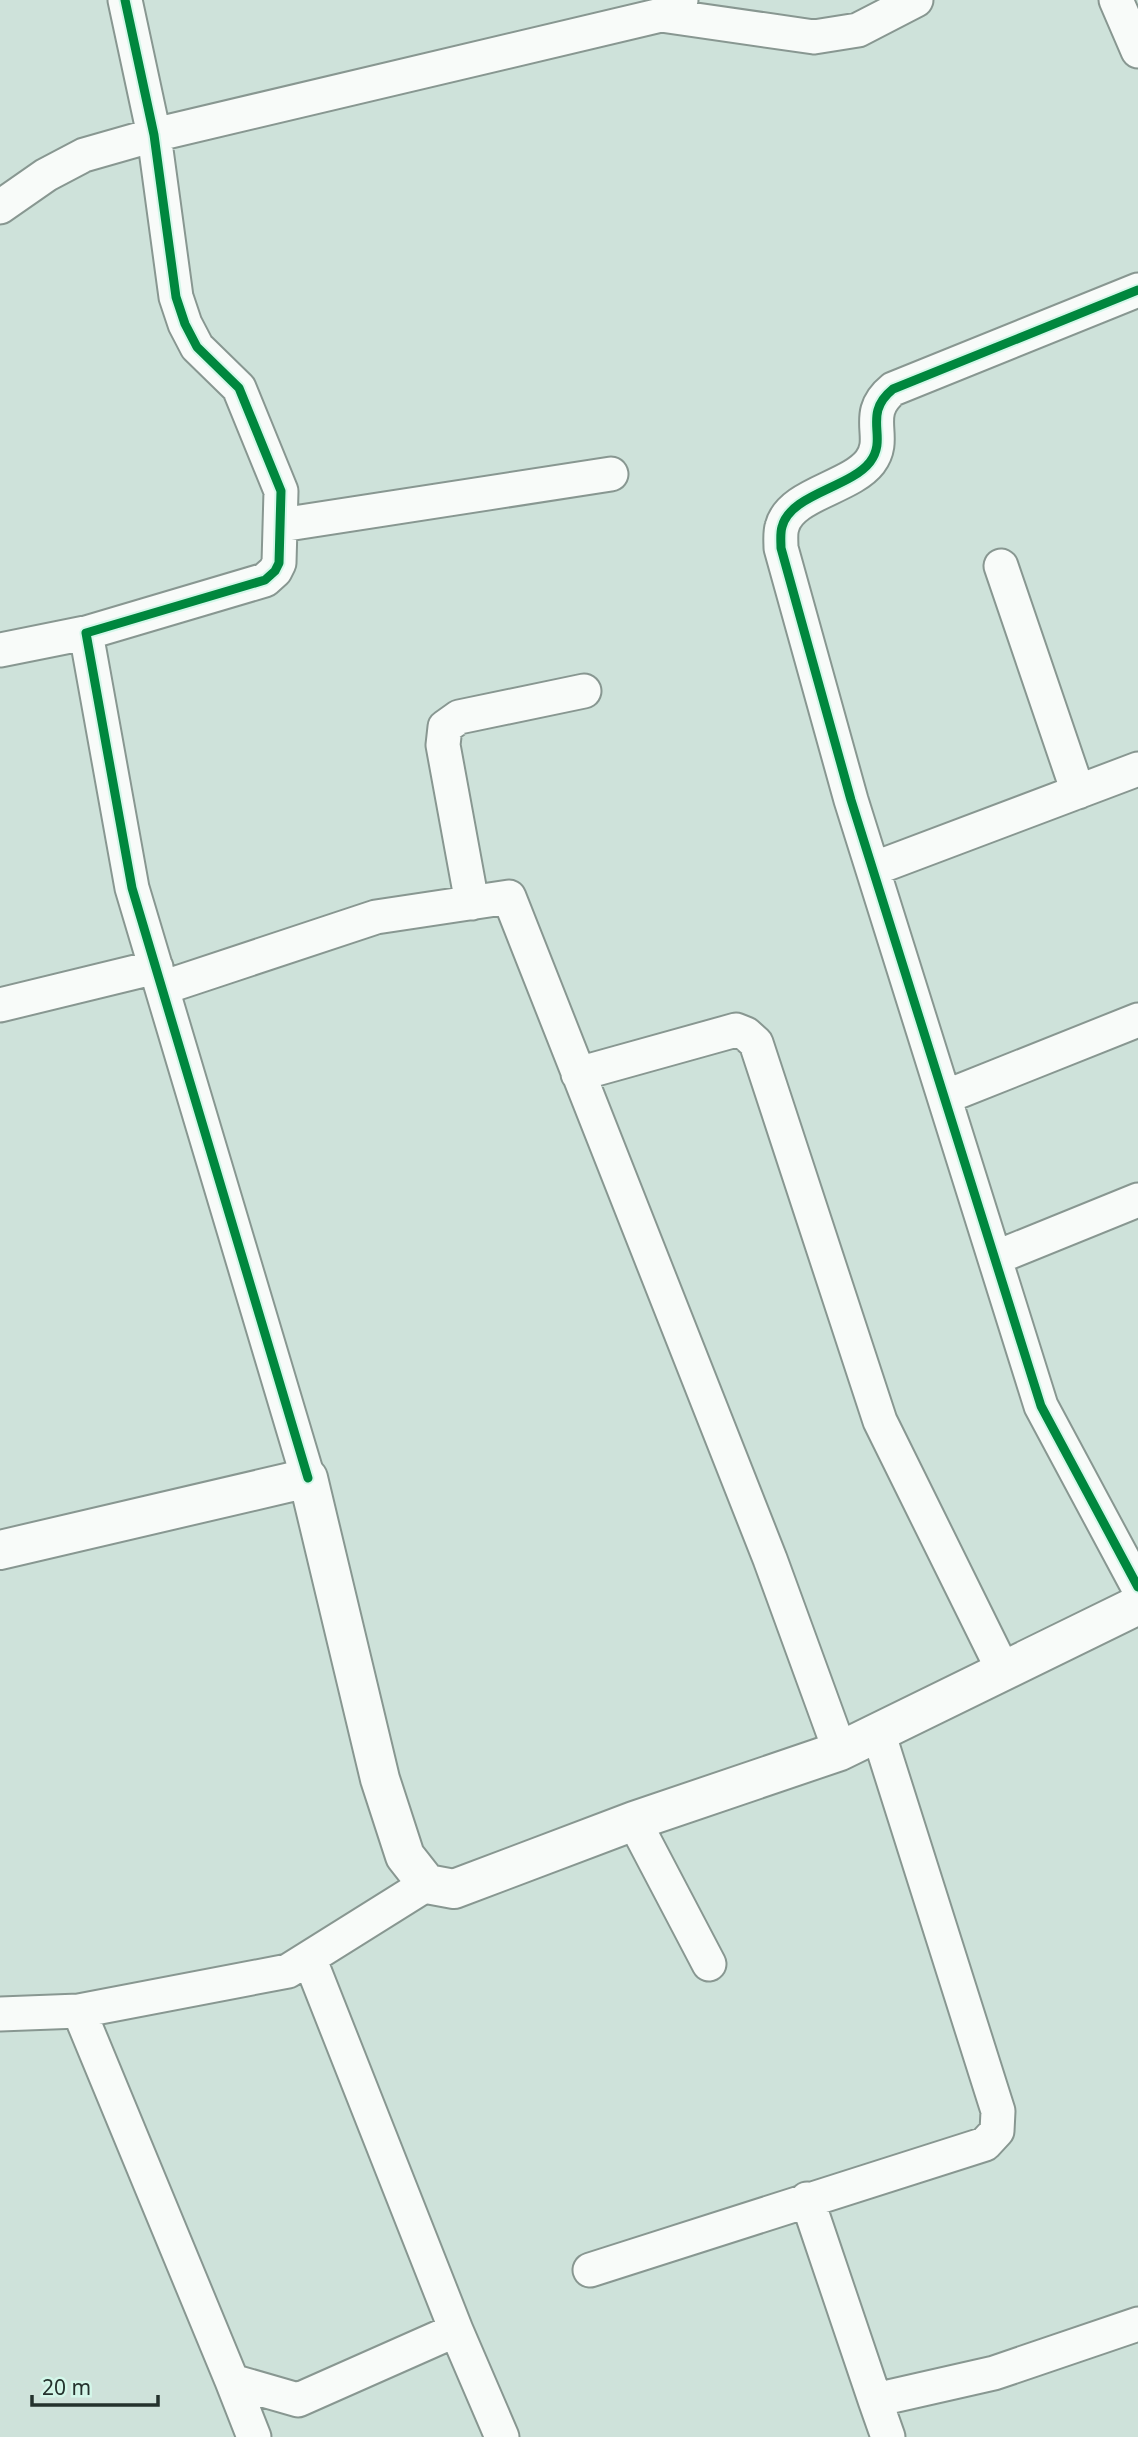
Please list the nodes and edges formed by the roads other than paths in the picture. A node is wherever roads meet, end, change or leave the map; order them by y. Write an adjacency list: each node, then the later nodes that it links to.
1 (125, 0): 6 (street)
2 (916, 0): 4 (street)
3 (1116, 0): 5 (street)
4 (671, 7): 6 (street)
5 (1138, 51)
6 (154, 135): 7 (street); 10 (street)
7 (0, 207)
8 (1138, 290): 17 (street)
9 (611, 474): 10 (street)
10 (281, 524): 12 (street)
11 (1001, 566): 16 (street)
12 (95, 631): 13 (street); 19 (street)
13 (0, 650)
14 (584, 691): 18 (street)
15 (1138, 769): 16 (street)
16 (1078, 792): 17 (street)
17 (873, 869): 23 (street)
18 (472, 903): 19 (street); 22 (street)
19 (159, 978): 20 (street); 26 (street)
20 (0, 1005)
21 (1138, 1020): 23 (street)
22 (578, 1074): 30 (street); 32 (street)
23 (945, 1097): 25 (street)
24 (1138, 1200): 25 (street)
25 (995, 1258): 28 (street)
26 (308, 1478): 27 (street); 34 (street)
27 (0, 1550)
28 (1138, 1587)
29 (1138, 1605): 30 (street)
30 (1003, 1670): 31 (street)
31 (878, 1732): 32 (street); 39 (street)
32 (840, 1751): 33 (street)
33 (634, 1821): 34 (street); 36 (street)
34 (427, 1884): 35 (street)
35 (310, 1959): 37 (street); 42 (street)
36 (709, 1964)
37 (79, 2011): 38 (street); 43 (street)
38 (0, 2014)
39 (807, 2199): 40 (street); 44 (street)
40 (590, 2270)
41 (1138, 2324): 44 (street)
42 (456, 2330): 43 (street); 46 (street)
43 (232, 2381): 45 (street)
44 (875, 2400): 47 (street)
45 (254, 2437)
46 (502, 2437)
47 (888, 2437)

